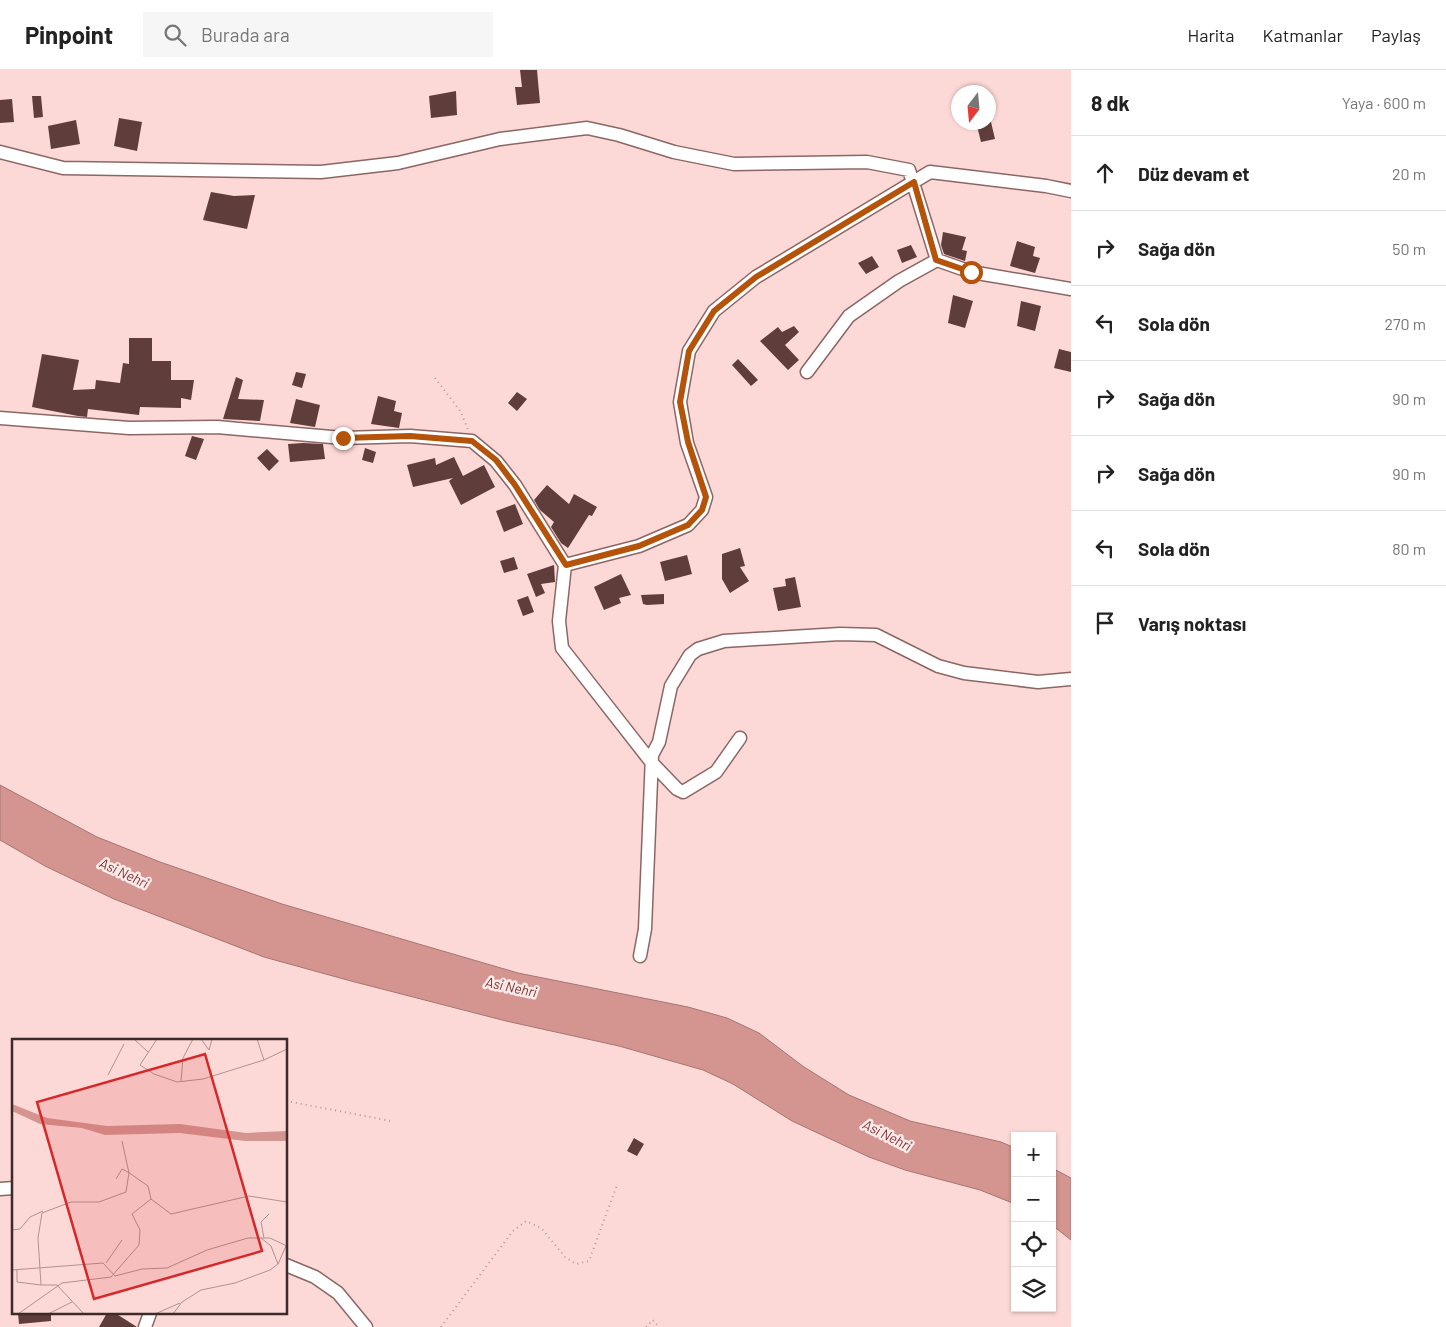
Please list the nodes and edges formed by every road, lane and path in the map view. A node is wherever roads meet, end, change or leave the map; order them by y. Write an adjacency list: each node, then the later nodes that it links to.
1 (0, 152): 2 (street)
2 (914, 182): 3 (street); 4 (street); 10 (street)
3 (1071, 192)
4 (936, 260): 5 (street); 6 (street)
5 (1071, 289)
6 (807, 372)
7 (435, 378): 9 (path)
8 (0, 418): 9 (street)
9 (472, 441): 10 (street)
10 (566, 565): 13 (street)
11 (1071, 679): 13 (street)
12 (740, 738): 13 (street)
13 (652, 763): 14 (street)
14 (640, 956)
15 (288, 1101): 16 (path)
16 (391, 1120)
17 (617, 1186): 22 (path)
18 (288, 1266): 21 (street)
19 (150, 1314): 20 (street)
20 (145, 1327)
21 (366, 1327)
22 (441, 1327)
23 (646, 1327): 24 (path)
24 (659, 1327)

